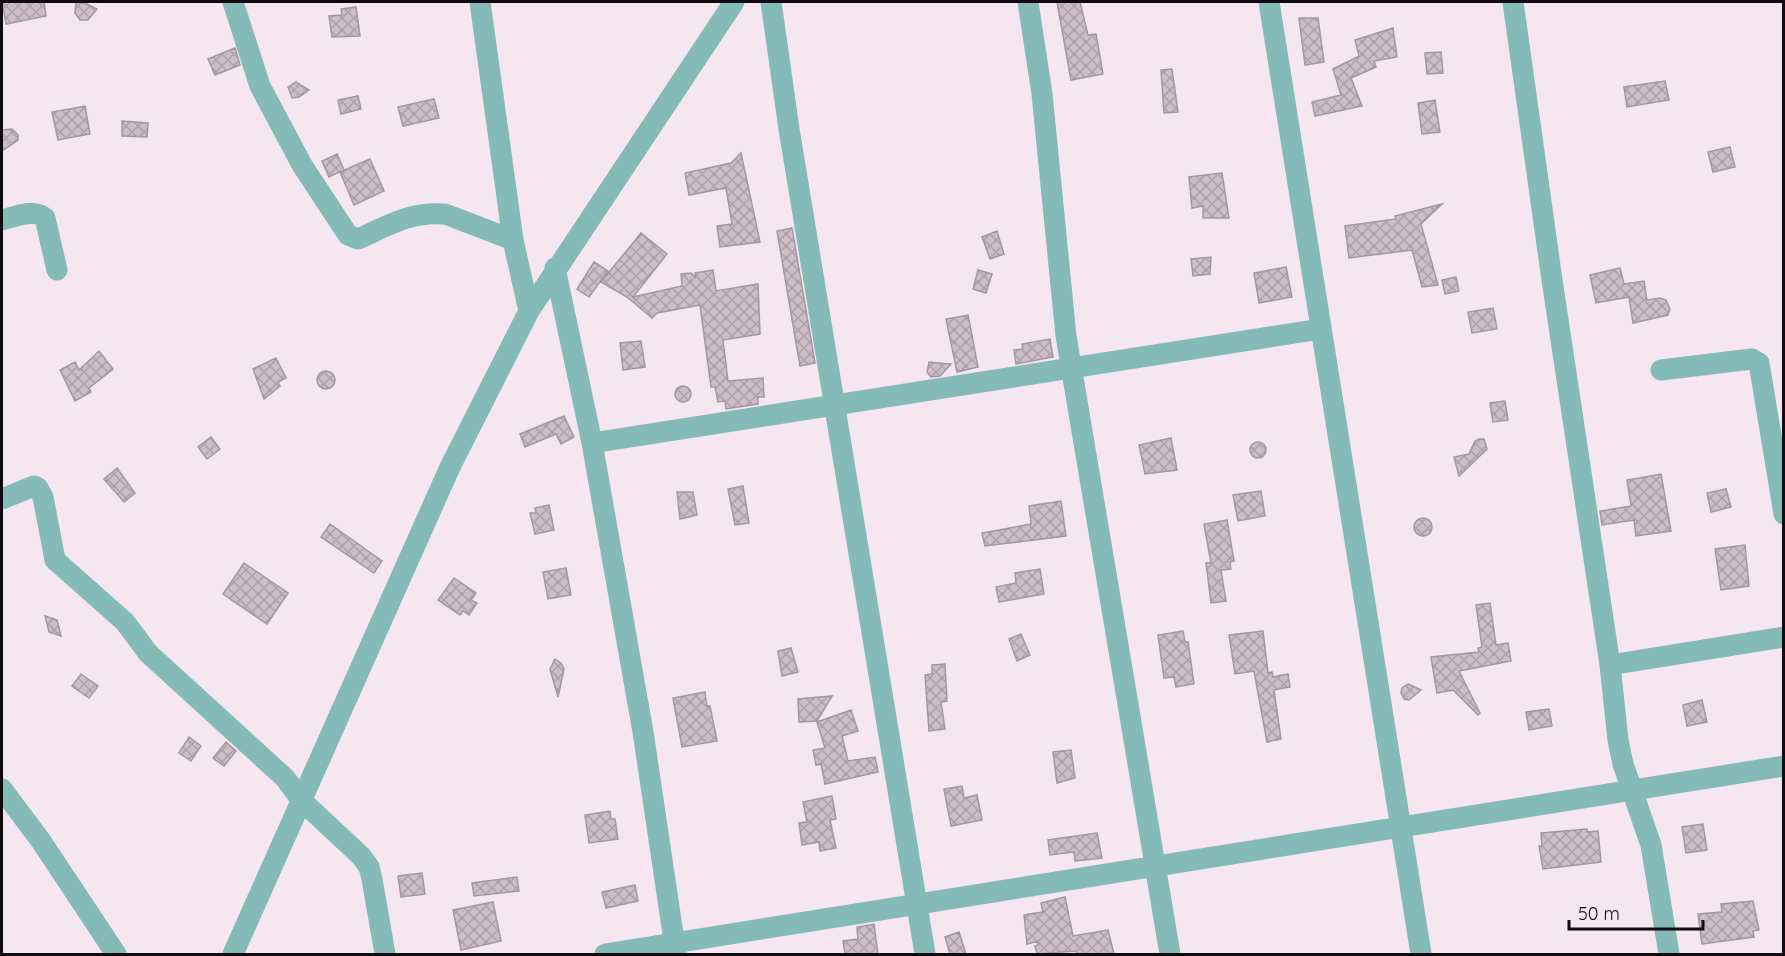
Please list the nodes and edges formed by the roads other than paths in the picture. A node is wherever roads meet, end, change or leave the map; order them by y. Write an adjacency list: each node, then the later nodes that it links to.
1 (233, 2): 9 (street)
2 (480, 2): 9 (street)
3 (771, 2): 16 (street)
4 (1028, 2): 14 (street)
5 (1269, 2): 13 (street)
6 (1513, 2): 21 (street)
7 (728, 6): 10 (street)
8 (2, 220): 11 (street)
9 (513, 240): 12 (street)
10 (555, 268): 12 (street); 17 (street)
11 (57, 270)
12 (529, 311): 25 (street)
13 (1321, 329): 14 (street); 26 (street)
14 (1072, 369): 16 (street); 27 (street)
15 (1661, 370): 19 (street)
16 (834, 403): 17 (street); 28 (street)
17 (592, 442): 29 (street)
18 (2, 500): 25 (street)
19 (1784, 514)
20 (1784, 637): 21 (street)
21 (1610, 664): 24 (street)
22 (1784, 766): 24 (street)
23 (2, 789): 30 (street)
24 (1634, 790): 26 (street); 37 (street)
25 (302, 801): 31 (street); 32 (street)
26 (1401, 828): 27 (street); 36 (street)
27 (1155, 867): 28 (street); 35 (street)
28 (916, 904): 29 (street); 34 (street)
29 (676, 949): 33 (street)
30 (116, 954)
31 (233, 954)
32 (385, 954)
33 (604, 954)
34 (925, 954)
35 (1170, 954)
36 (1420, 954)
37 (1669, 954)

